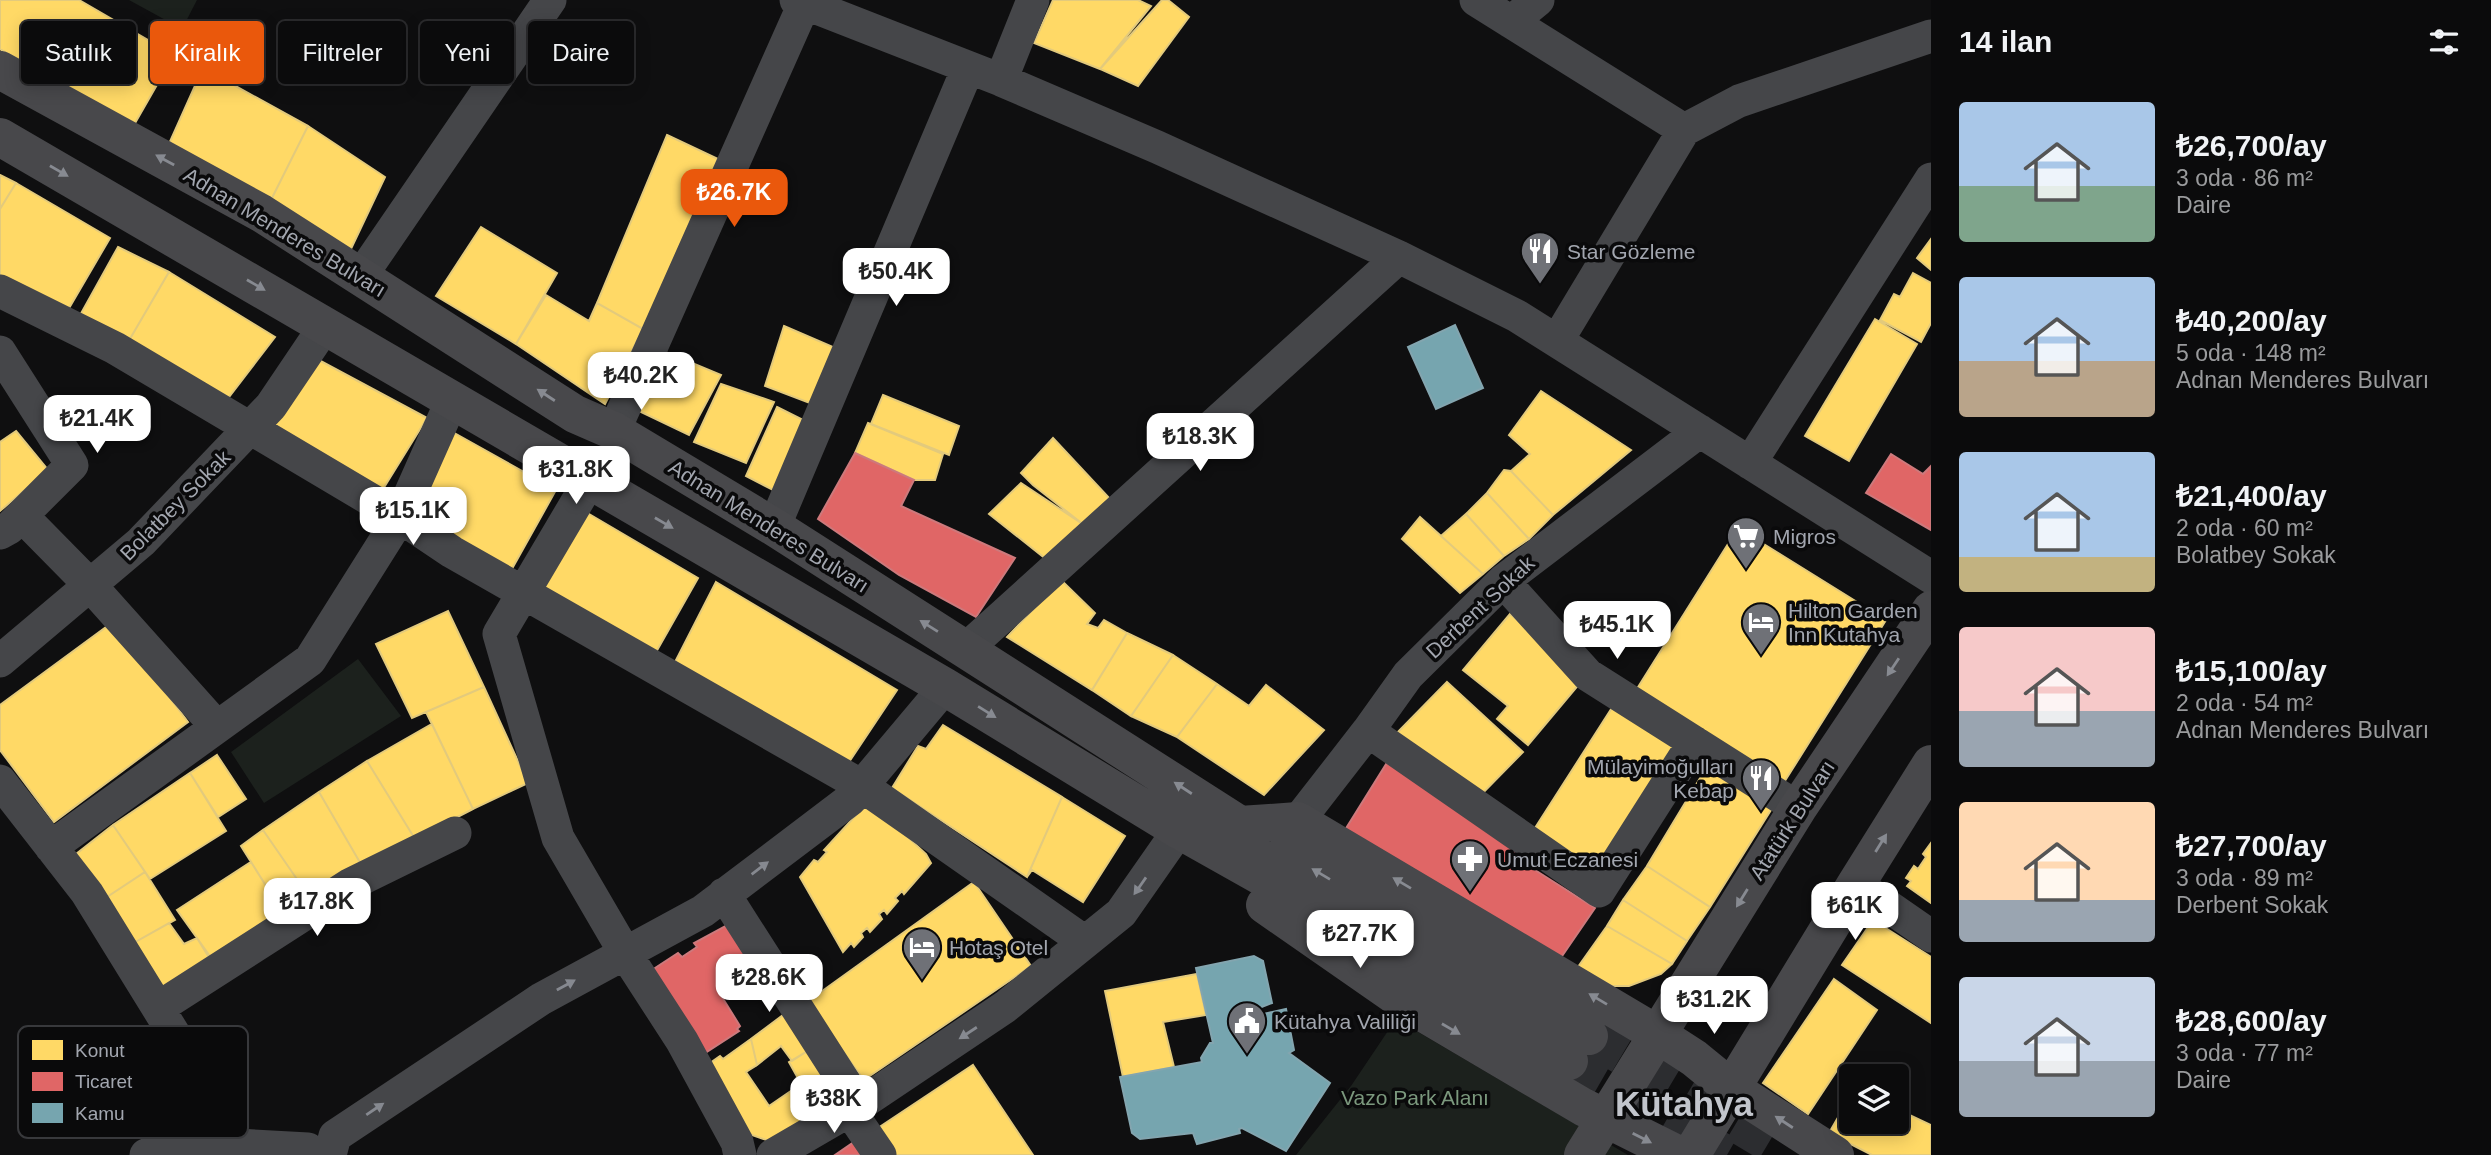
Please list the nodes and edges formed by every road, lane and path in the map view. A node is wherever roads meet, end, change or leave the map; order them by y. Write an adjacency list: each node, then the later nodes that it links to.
1 (550, 0): 15 (street)
2 (1033, 0): 10 (street)
3 (1476, 0): 6 (street)
4 (1538, 0): 6 (street)
5 (800, 2): 8 (street); 22 (street)
6 (1511, 22): 11 (street)
7 (1931, 36): 11 (street)
8 (968, 68): 10 (street); 28 (street)
9 (0, 70): 15 (main road, Adnan Menderes Bulvarı, one-way to 9)
10 (1001, 80): 14 (street)
11 (1684, 130): 18 (street)
12 (0, 136): 17 (main road, one-way to 17)
13 (1931, 179): 24 (street)
14 (1399, 257): 18 (street); 34 (street)
15 (361, 276): 22 (main road, Adnan Menderes Bulvarı, one-way to 15)
16 (0, 292): 21 (street)
17 (325, 326): 20 (main road); 21 (street, Bolatbey Sokak)
18 (1557, 341): 23 (street)
19 (0, 352): 27 (street)
20 (452, 400): 25 (main road); 26 (street)
21 (251, 427): 26 (street); 31 (street, Bolatbey Sokak)
22 (614, 431): 28 (main road, Adnan Menderes Bulvarı)
23 (1700, 431): 24 (street); 30 (street, Derbent Sokak)
24 (1750, 463): 29 (street)
25 (590, 480): 32 (street); 36 (main road, one-way to 36)
26 (400, 517): 32 (street); 37 (street)
27 (11, 524): 31 (street)
28 (774, 527): 34 (main road, Adnan Menderes Bulvarı, one-way to 28)
29 (1931, 577)
30 (1503, 581): 38 (street, Derbent Sokak); 39 (street)
31 (90, 585): 35 (street, Bolatbey Sokak); 37 (street)
32 (524, 593): 42 (street); 53 (street)
33 (1931, 610): 43 (main road, Atatürk Bulvarı, one-way to 43)
34 (966, 649): 45 (main road, Adnan Menderes Bulvarı, one-way to 34)
35 (0, 661)
36 (945, 687): 42 (street); 46 (main road, one-way to 46)
37 (217, 727): 48 (street)
38 (1368, 731): 39 (street); 44 (street, Derbent Sokak)
39 (1694, 742): 43 (street)
40 (1931, 764): 49 (main road, one-way to 40)
41 (0, 781): 48 (street)
42 (862, 786): 50 (street, one-way to 42); 52 (street)
43 (1798, 808): 56 (main road, Atatürk Bulvarı, one-way to 56)
44 (1298, 821): 45 (main road); 56 (main road, one-way to 44)
45 (1240, 825): 46 (main road, Adnan Menderes Bulvarı, one-way to 45)
46 (1179, 830): 52 (street, one-way to 52); 59 (main road, one-way to 59)
47 (455, 832): 54 (street)
48 (51, 847): 54 (street)
49 (1856, 884): 51 (street); 57 (main road)
50 (724, 894): 53 (street); 58 (street)
51 (1931, 936)
52 (1085, 942): 58 (street, one-way to 58)
53 (625, 953): 64 (street, one-way to 53); 65 (street)
54 (158, 1008): 55 (street)
55 (169, 1026)
56 (1657, 1034): 57 (main road); 59 (main road, Atatürk Bulvarı)
57 (1732, 1090): 70 (main road); 71 (main road, one-way to 57)
58 (859, 1105): 66 (street); 67 (street)
59 (1605, 1118): 68 (main road, Atatürk Bulvarı); 69 (main road, one-way to 69)
60 (216, 1138): 61 (street)
61 (218, 1144): 62 (street); 63 (street)
62 (146, 1155)
63 (309, 1155)
64 (330, 1155)
65 (740, 1155)
66 (773, 1155)
67 (880, 1155)
68 (1583, 1155)
69 (1679, 1155)
70 (1691, 1155)
71 (1835, 1155)

